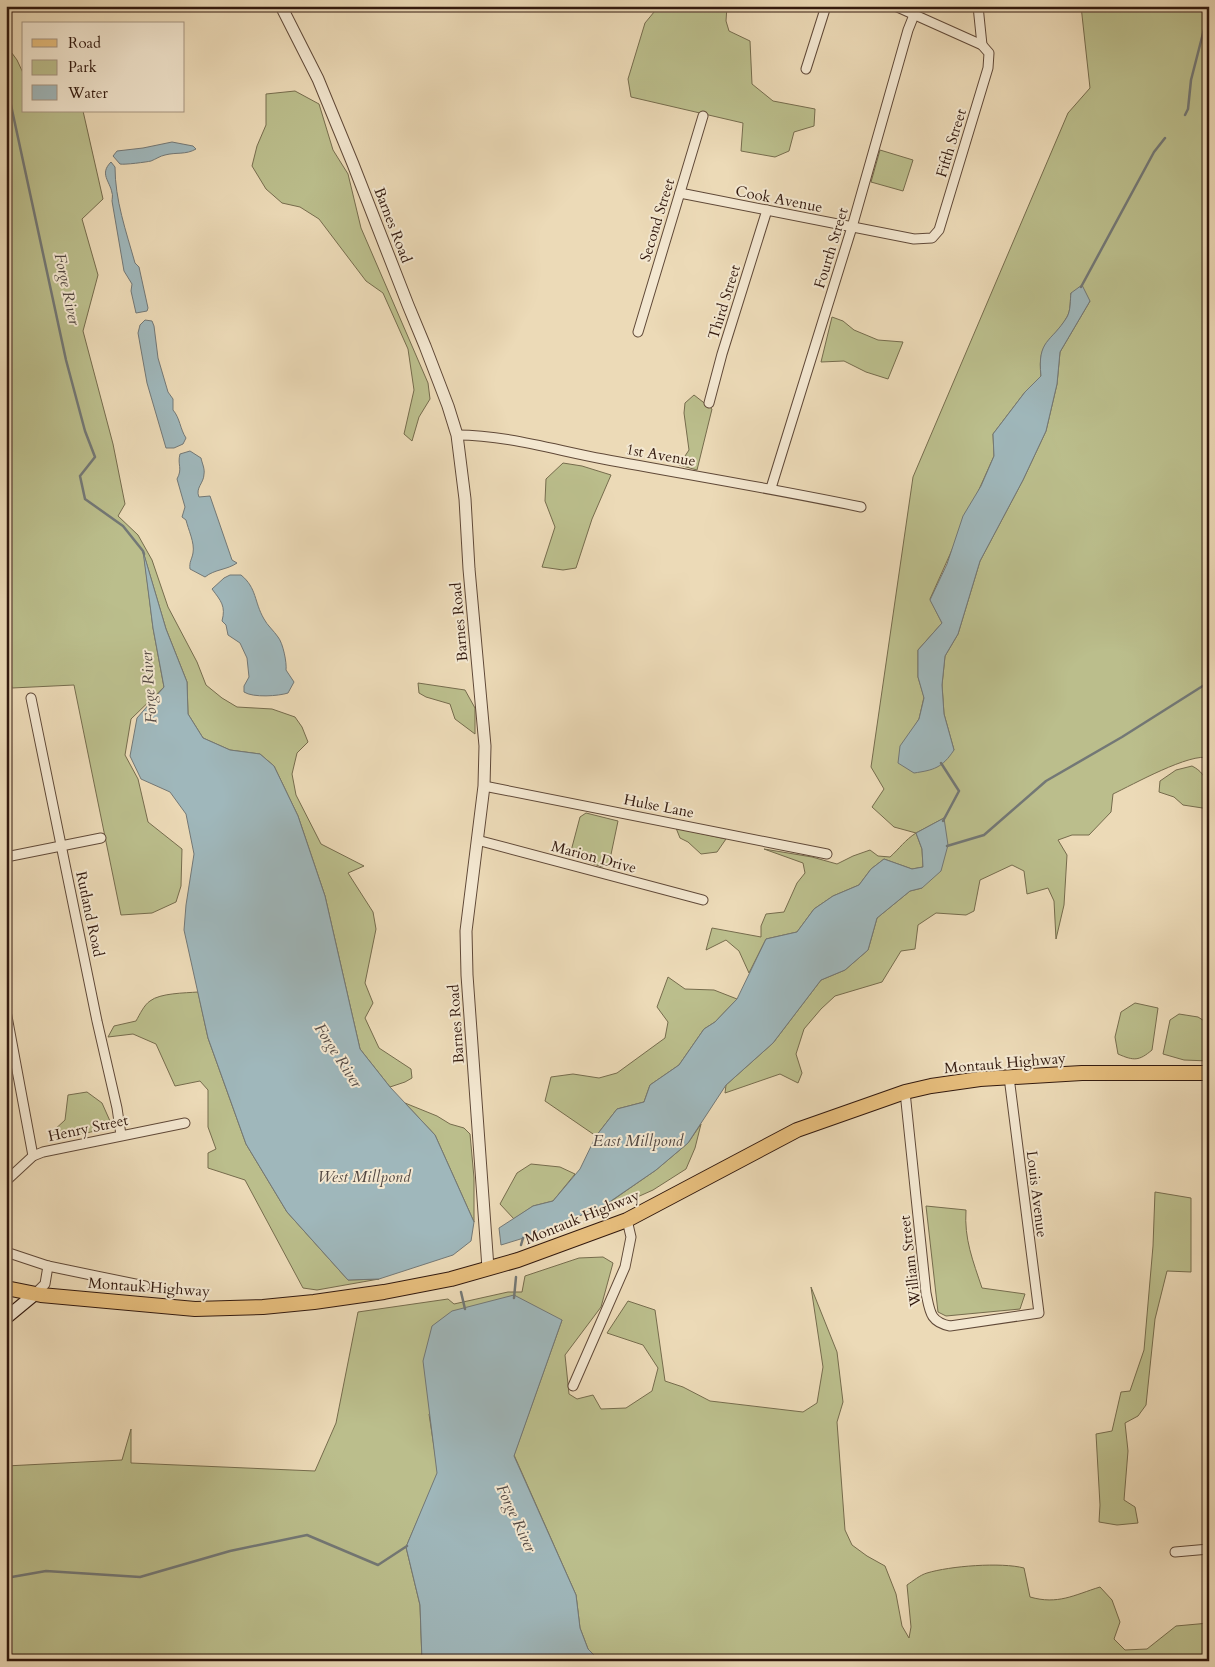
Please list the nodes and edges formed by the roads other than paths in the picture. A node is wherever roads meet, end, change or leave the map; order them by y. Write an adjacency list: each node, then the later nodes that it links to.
1 (281, 6): 15 (street, Barnes Road)
2 (826, 6): 7 (street)
3 (895, 6): 5 (street)
4 (978, 6): 6 (street)
5 (914, 16): 6 (street); 11 (street, Fourth Street)
6 (982, 45): 12 (street, Fifth Street)
7 (806, 69)
8 (703, 116): 9 (street, Second Street)
9 (680, 193): 10 (street, Cook Avenue); 13 (street, Second Street)
10 (767, 210): 11 (street, Cook Avenue); 14 (street, Third Street)
11 (852, 227): 12 (street, Cook Avenue); 16 (street, Fourth Street)
12 (932, 238)
13 (638, 332)
14 (709, 403)
15 (457, 435): 16 (street, 1st Avenue); 19 (street, Barnes Road)
16 (771, 488): 17 (street, 1st Avenue)
17 (860, 507)
18 (31, 698): 22 (street, Rutland Road)
19 (484, 786): 21 (street, Barnes Road); 23 (street, Hulse Lane)
20 (100, 838): 22 (street)
21 (477, 840): 25 (street, Marion Drive); 37 (street, Barnes Road)
22 (61, 845): 24 (street); 31 (street, Rutland Road)
23 (827, 854)
24 (6, 857)
25 (703, 900)
26 (6, 1011): 32 (street)
27 (1209, 1073): 28 (main road, Montauk Highway)
28 (1009, 1078): 29 (main road, Montauk Highway); 41 (street, Louis Avenue)
29 (905, 1092): 34 (main road, Montauk Highway); 41 (street, William Street)
30 (185, 1123): 31 (street, Henry Street)
31 (121, 1135): 32 (street, Henry Street)
32 (33, 1156): 33 (street, Henry Street)
33 (6, 1181)
34 (627, 1220): 37 (main road, Montauk Highway); 43 (street)
35 (6, 1252): 36 (street)
36 (48, 1266): 38 (street); 40 (street)
37 (488, 1268): 40 (main road, Montauk Highway)
38 (145, 1286)
39 (6, 1288): 40 (main road, Montauk Highway)
40 (36, 1294): 42 (main road)
41 (1039, 1313)
42 (6, 1318)
43 (573, 1386)
44 (1209, 1549): 45 (street)
45 (1175, 1552)

